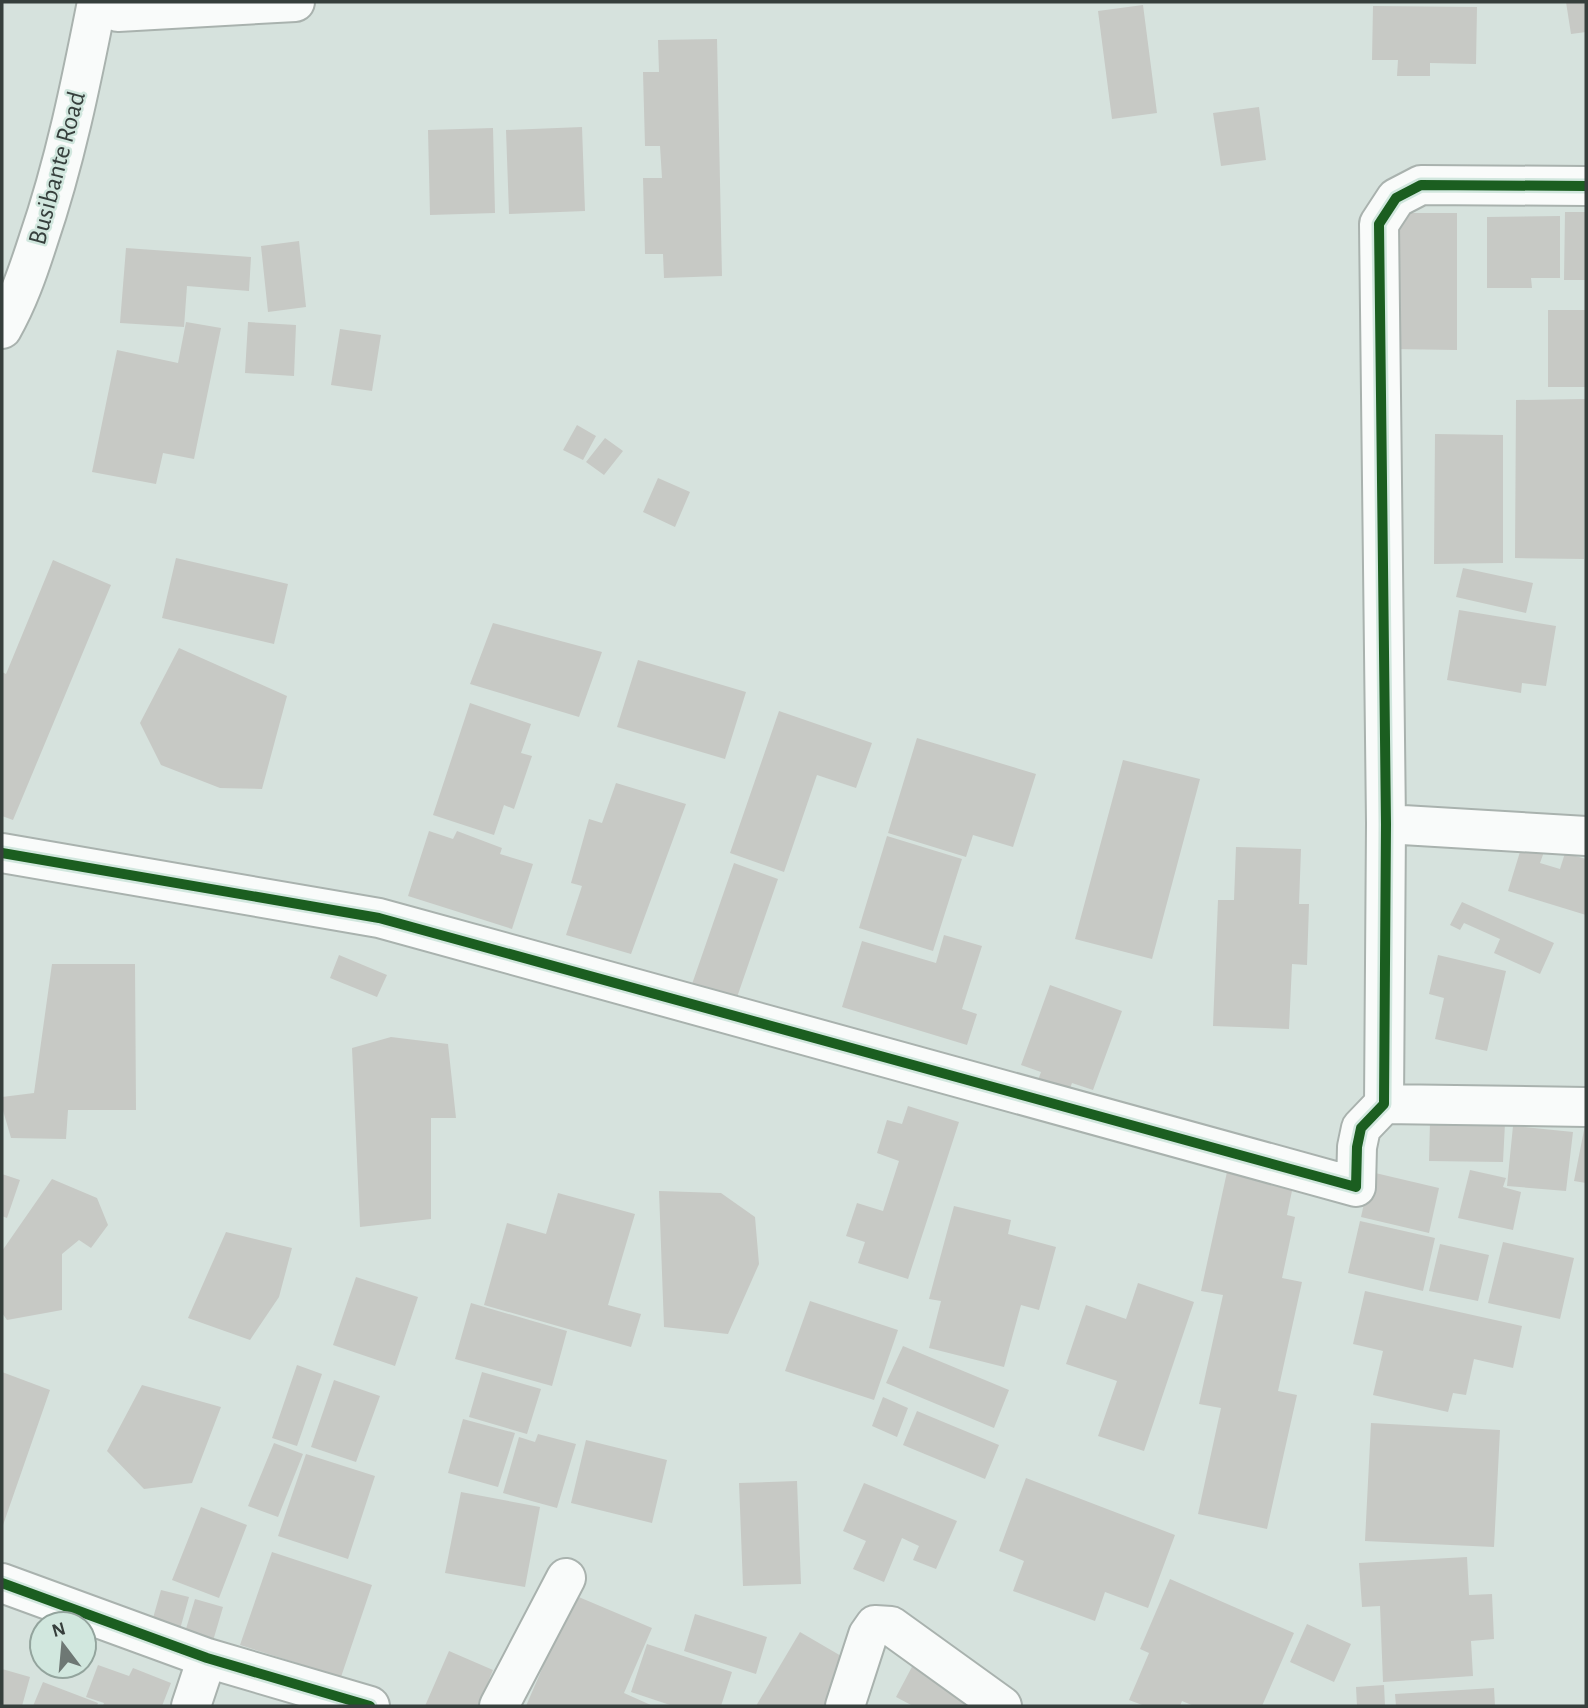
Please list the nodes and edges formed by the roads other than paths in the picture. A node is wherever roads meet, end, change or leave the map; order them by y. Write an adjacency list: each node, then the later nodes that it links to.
1 (97, 2): 5 (street, Busibante Road)
2 (110, 2): 3 (street)
3 (295, 2)
4 (1586, 187): 6 (street)
5 (2, 329)
6 (1386, 824): 7 (street); 9 (street)
7 (1586, 836)
8 (2, 853): 9 (street)
9 (1384, 1104): 10 (street)
10 (1586, 1107)
11 (566, 1578): 16 (street)
12 (2, 1583): 13 (street)
13 (207, 1658): 14 (street); 15 (street)
14 (191, 1706)
15 (370, 1706)
16 (499, 1706)
17 (845, 1706): 18 (street)
18 (1002, 1706)

